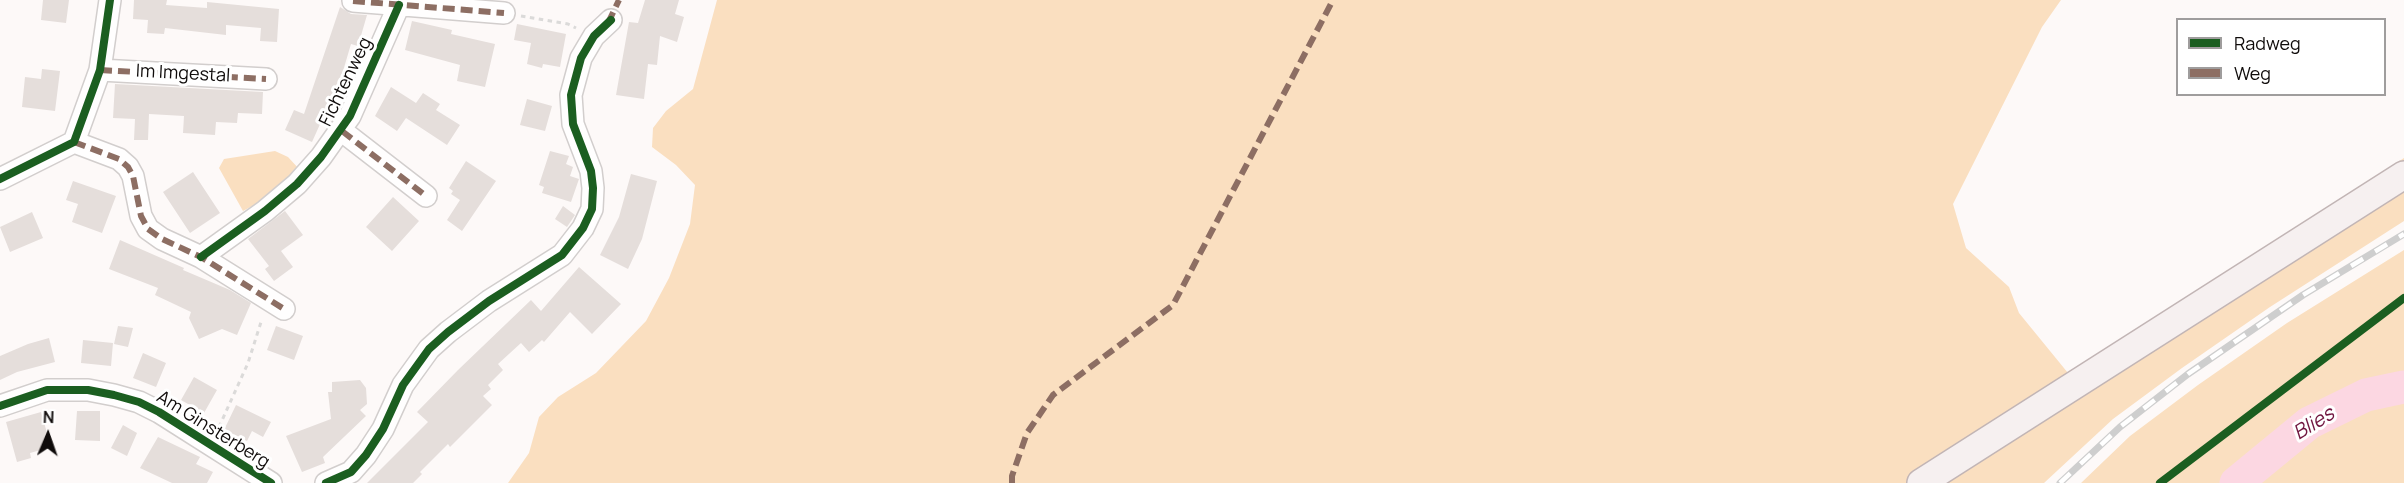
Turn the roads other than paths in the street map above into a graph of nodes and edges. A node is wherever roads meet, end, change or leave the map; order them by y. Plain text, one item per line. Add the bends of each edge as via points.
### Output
1 (110, 0) edge
2 (353, 2) dead end
3 (399, 5) junction
4 (504, 13) road end
5 (611, 20) dead end
6 (100, 70) junction
7 (266, 79) dead end
8 (342, 131) junction
9 (74, 142) junction
10 (2404, 175) edge
11 (0, 179) edge
12 (426, 196) dead end
13 (201, 257) junction
14 (277, 305) road end
15 (0, 406) edge
16 (271, 483) edge
17 (326, 483) edge
18 (1921, 483) edge

1 - 6 street
2 - 3 street
3 - 4 street
3 - 8 street, Fichtenweg
5 - 17 street via 594,36 581,58 571,94 573,124 591,171 593,188 592,209 583,228 562,255 489,301 429,349 403,385 366,455 351,472
6 - 7 street, Im Imgestal
6 - 9 street
8 - 12 street, Fichtenweg
8 - 13 street, Fichtenweg via 297,184
9 - 11 street
9 - 13 street via 119,159 128,167 148,229
10 - 18 main road
13 - 14 street
15 - 16 street, Am Ginsterberg via 47,390 88,390 139,402

